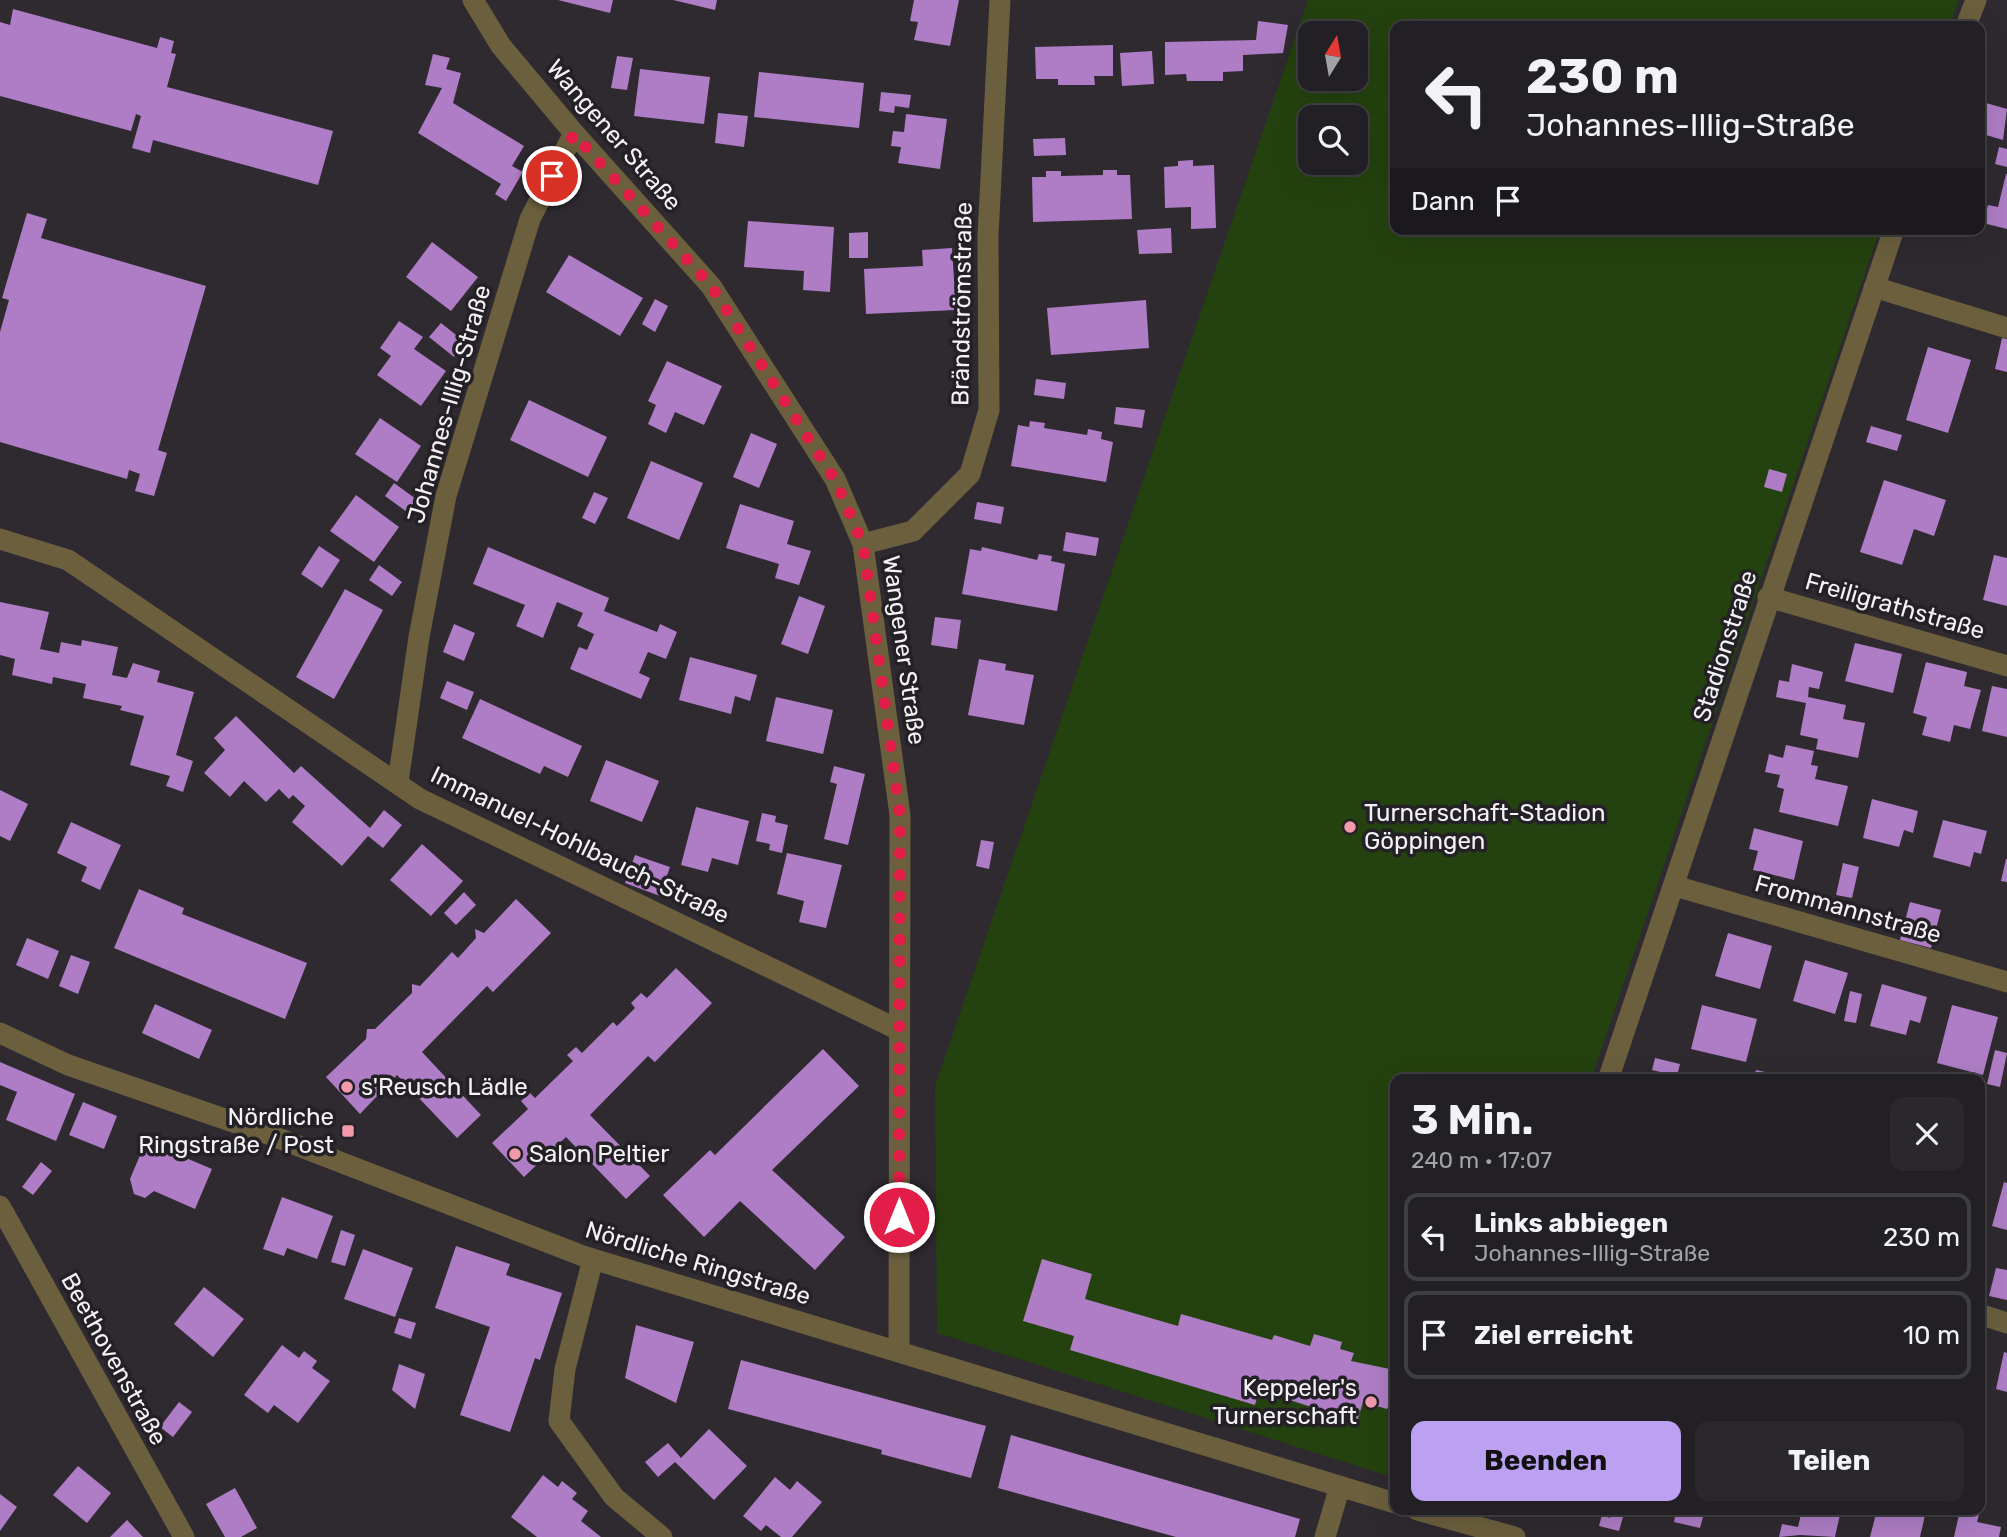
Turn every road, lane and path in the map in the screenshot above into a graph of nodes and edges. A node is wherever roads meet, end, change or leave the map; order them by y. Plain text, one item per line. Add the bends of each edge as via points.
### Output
1 (473, 0) edge
2 (1000, 0) edge
3 (1976, 0) edge
4 (1968, 21) edge
5 (574, 134) junction
6 (1892, 235) edge
7 (1874, 287) junction
8 (2007, 328) edge
9 (0, 539) edge
10 (863, 544) junction
11 (1768, 597) junction
12 (2007, 666) edge
13 (398, 782) junction
14 (1675, 886) junction
15 (2007, 982) edge
16 (898, 1030) junction
17 (0, 1033) edge
18 (1610, 1074) edge
19 (0, 1206) edge
20 (593, 1259) junction
21 (1985, 1316) edge
22 (2007, 1322) edge
23 (899, 1351) junction
24 (1340, 1486) junction
25 (1390, 1501) edge
26 (1456, 1516) edge
27 (184, 1537) edge
28 (662, 1537) edge
29 (1325, 1537) edge
30 (1515, 1537) edge

1 - 5 street, Wangener Straße via 501,46
2 - 10 street, Brändströmstraße via 988,236 989,410 970,474 913,531
3 - 4 street
5 - 10 street, Wangener Straße via 711,286 835,480
5 - 13 street, Johannes-Illig-Straße via 530,219 446,496
6 - 7 street, Stadionstraße
7 - 8 street
7 - 11 street, Stadionstraße
9 - 13 street, Immanuel-Hohlbauch-Straße via 68,560
10 - 16 street, Wangener Straße via 900,815
11 - 12 street, Freiligrathstraße
11 - 14 street, Stadionstraße
13 - 16 street, Immanuel-Hohlbauch-Straße via 420,799
14 - 15 street, Frommannstraße
14 - 18 street, Stadionstraße
16 - 23 street, Wangener Straße
17 - 20 street, Nördliche Ringstraße via 68,1065 265,1133
19 - 27 street, Beethovenstraße
20 - 23 street, Nördliche Ringstraße
20 - 28 street via 565,1369 559,1421 614,1497
21 - 22 street
23 - 24 street, Nördliche Ringstraße
24 - 25 street, Nördliche Ringstraße
24 - 29 street
26 - 30 street

